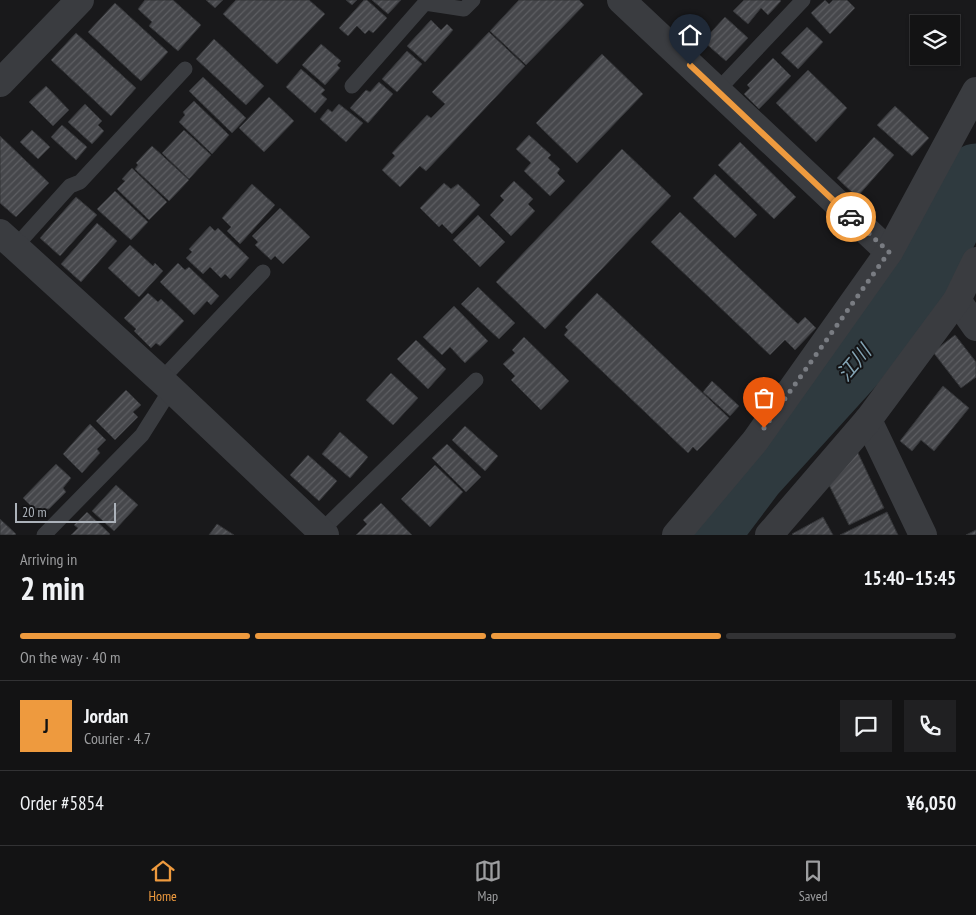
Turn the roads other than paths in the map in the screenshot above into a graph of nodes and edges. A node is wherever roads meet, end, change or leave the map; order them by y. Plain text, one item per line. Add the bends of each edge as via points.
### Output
1 (80, 0) edge
2 (473, 0) edge
3 (621, 0) edge
4 (803, 0) edge
5 (185, 69) dead end
6 (0, 84) edge
7 (352, 86) dead end
8 (717, 91) junction
9 (976, 91) edge
10 (8, 240) edge
11 (889, 252) junction
12 (976, 261) edge
13 (263, 272) dead end
14 (957, 300) junction
15 (976, 328) edge
16 (476, 380) dead end
17 (166, 385) junction
18 (868, 420) junction
19 (323, 533) edge
20 (44, 535) edge
21 (676, 535) edge
22 (769, 535) edge
23 (923, 535) edge

1 - 6 street
2 - 7 lane via 464,9 425,3
3 - 8 street
4 - 8 lane
5 - 10 lane via 80,182 70,186
8 - 11 street
9 - 11 street
10 - 17 street
11 - 21 street via 755,441
12 - 14 street
13 - 17 lane
14 - 15 street
14 - 18 street
16 - 19 lane
17 - 19 street
17 - 20 lane via 142,435
18 - 22 street
18 - 23 street

